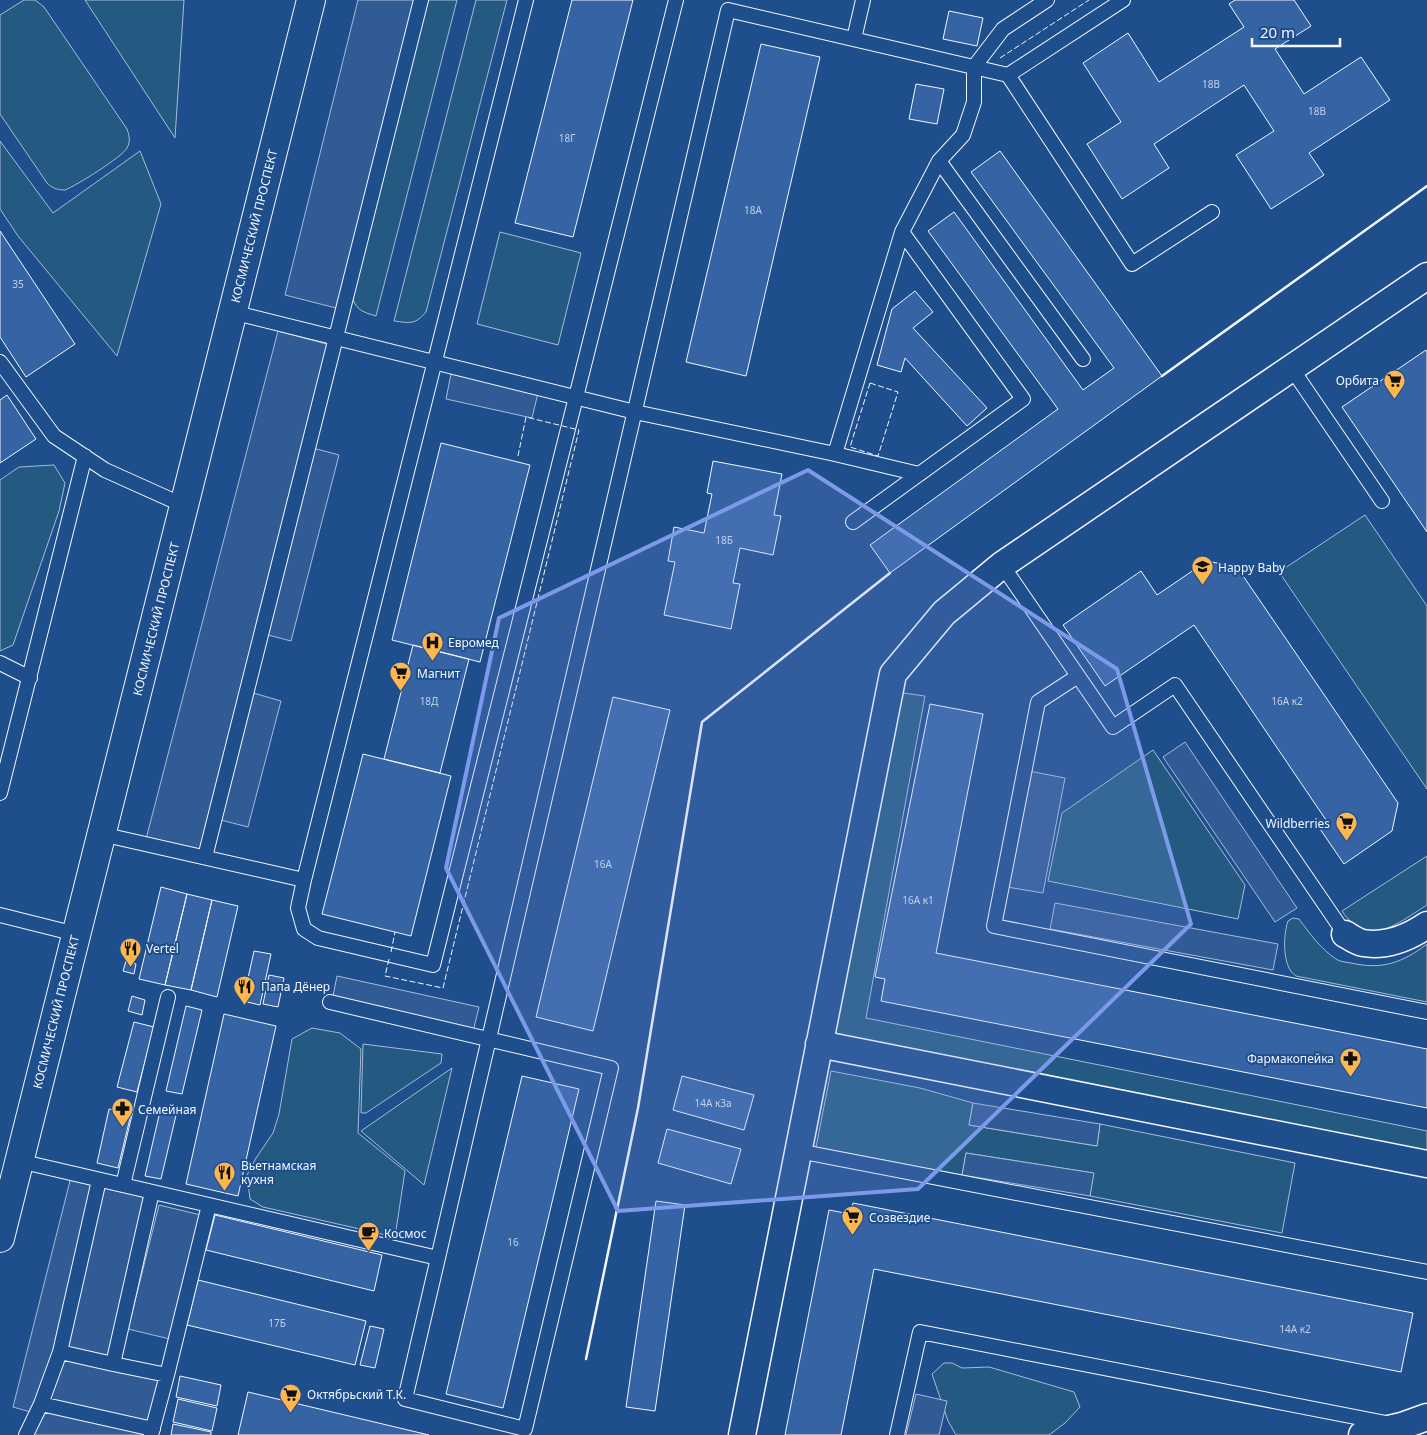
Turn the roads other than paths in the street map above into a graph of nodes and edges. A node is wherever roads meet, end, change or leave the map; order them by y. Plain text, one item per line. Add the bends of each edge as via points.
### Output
1 (311, 0) edge
2 (421, 0) edge
3 (526, 0) edge
4 (676, 0) edge
5 (863, 0) edge
6 (1047, 0) edge
7 (1124, 0) edge
8 (854, 39) junction
9 (974, 67) junction
10 (1008, 75) junction
11 (940, 161) junction
12 (1212, 212) dead end
13 (902, 232) junction
14 (1427, 276) edge
15 (232, 312) junction
16 (336, 338) junction
17 (1083, 359) dead end
18 (0, 362) edge
19 (434, 362) junction
20 (1292, 369) junction
21 (576, 398) junction
22 (635, 412) junction
23 (835, 454) junction
24 (84, 456) junction
25 (919, 474) junction
26 (1382, 501) dead end
27 (185, 506) junction
28 (853, 522) dead end
29 (1002, 565) junction
30 (0, 663) edge
31 (1078, 676) junction
32 (30, 678) junction
33 (0, 793) edge
34 (101, 834) junction
35 (205, 857) junction
36 (304, 880) junction
37 (0, 915) edge
38 (1427, 925) edge
39 (76, 934) junction
40 (1345, 934) joint
41 (168, 997) dead end
42 (330, 1002) dead end
43 (1427, 1012) edge
44 (489, 1039) junction
45 (819, 1044) junction
46 (798, 1151) junction
47 (19, 1161) junction
48 (1427, 1164) edge
49 (99, 1180) junction
50 (123, 1185) junction
51 (152, 1192) junction
52 (209, 1205) junction
53 (0, 1238) edge
54 (438, 1258) junction
55 (1427, 1272) edge
56 (60, 1352) junction
57 (113, 1364) junction
58 (167, 1375) junction
59 (41, 1404) junction
60 (1427, 1416) edge
61 (1402, 1426) junction
62 (152, 1432) edge
63 (26, 1435) edge
64 (742, 1435) edge
65 (897, 1435) edge
66 (1362, 1435) edge

1 - 15 main road, КОСМИЧЕСКИЙ ПРОСПЕКТ
2 - 16 lane
3 - 19 lane
4 - 21 lane
5 - 8 lane
6 - 9 lane via 1003,29
7 - 10 lane
8 - 9 lane
8 - 22 lane via 728,10
9 - 10 lane
9 - 11 lane via 974,102 963,136
10 - 12 lane via 1132,264
11 - 13 lane
11 - 17 lane
13 - 23 lane
13 - 25 lane via 1023,399
14 - 20 street
15 - 16 lane
15 - 27 main road, КОСМИЧЕСКИЙ ПРОСПЕКТ
16 - 19 lane
16 - 35 lane
18 - 24 lane via 54,436
19 - 21 lane
19 - 36 lane
20 - 26 lane
20 - 29 street
21 - 22 lane
21 - 36 lane via 433,965 318,938 304,929 298,908
22 - 23 lane
22 - 44 lane
23 - 25 lane
24 - 27 lane via 106,470
24 - 32 lane
25 - 28 lane
27 - 34 main road, КОСМИЧЕСКИЙ ПРОСПЕКТ
29 - 31 lane
29 - 45 street via 944,613 893,674
30 - 32 lane
31 - 40 lane via 1113,727 1175,684
31 - 43 lane via 1038,702 994,926
32 - 33 lane
34 - 35 lane
34 - 39 main road, КОСМИЧЕСКИЙ ПРОСПЕКТ
35 - 36 lane
37 - 39 lane
38 - 40 street via 1409,937 1385,944 1361,943
39 - 47 main road, КОСМИЧЕСКИЙ ПРОСПЕКТ
41 - 50 lane
42 - 44 lane
44 - 54 lane
44 - 54 lane via 611,1068 525,1429 405,1399
45 - 46 street
45 - 48 street
46 - 55 lane
46 - 64 street
47 - 49 lane
47 - 53 main road, КОСМИЧЕСКИЙ ПРОСПЕКТ
49 - 50 lane
49 - 56 lane
50 - 51 lane
51 - 52 lane
51 - 57 lane
52 - 54 lane
52 - 58 lane
56 - 57 lane
56 - 59 lane
57 - 58 lane
58 - 62 lane
59 - 62 lane
59 - 63 lane
60 - 61 street
61 - 65 lane via 920,1332
61 - 66 street

